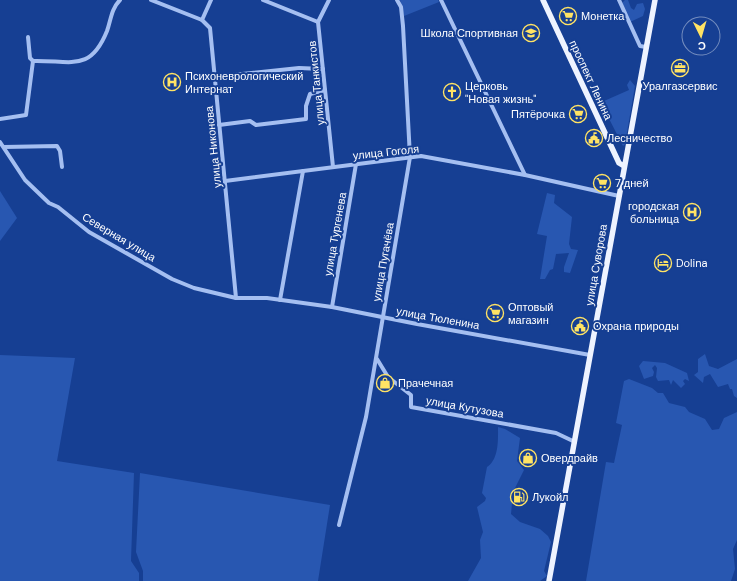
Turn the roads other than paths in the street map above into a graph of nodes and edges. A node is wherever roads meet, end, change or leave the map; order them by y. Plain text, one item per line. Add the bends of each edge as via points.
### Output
1 (120, 0) edge
2 (151, 0) edge
3 (211, 0) edge
4 (263, 0) edge
5 (329, 0) edge
6 (397, 0) edge
7 (441, 0) edge
8 (543, 0) edge
9 (619, 0) edge
10 (655, 0) edge
11 (202, 20) junction
12 (318, 22) junction
13 (28, 37) dead end
14 (646, 47) junction
15 (33, 61) junction
16 (323, 69) junction
17 (214, 77) junction
18 (325, 90) junction
19 (0, 119) edge
20 (219, 125) junction
21 (0, 142) edge
22 (4, 147) junction
23 (410, 157) junction
24 (356, 164) junction
25 (624, 166) junction
26 (62, 167) dead end
27 (333, 167) junction
28 (303, 171) junction
29 (525, 175) junction
30 (225, 181) junction
31 (618, 196) junction
32 (236, 298) junction
33 (280, 300) junction
34 (332, 307) junction
35 (382, 318) junction
36 (590, 355) junction
37 (377, 359) junction
38 (575, 442) junction
39 (339, 525) dead end
40 (549, 581) edge

1 - 15 street via 114,6 97,51 86,60
2 - 11 street
3 - 11 street
4 - 12 street
5 - 12 street
6 - 23 street, улица Пугачёва via 401,7 403,26
7 - 29 street
8 - 25 main road, проспект Ленина via 619,163
9 - 14 street via 640,46
10 - 14 main road, улица Суворова
11 - 17 street, улица Никонова via 210,28
12 - 16 street, улица Танкистов
13 - 15 street via 30,58
14 - 25 main road, улица Суворова
15 - 19 street via 26,115
16 - 17 street via 299,68
16 - 18 street, улица Танкистов
17 - 20 street, улица Никонова
18 - 20 street via 310,94 306,106 306,119 256,125 250,121
18 - 27 street, улица Танкистов
20 - 30 street, улица Никонова
21 - 22 street, Северная улица
22 - 26 street via 57,146
22 - 32 street, Северная улица via 25,180 49,203 58,207 89,232 172,279 194,288
23 - 24 street, улица Гоголя
23 - 29 street, улица Гоголя via 421,156
23 - 35 street, улица Пугачёва
24 - 27 street, улица Гоголя
24 - 34 street, улица Тургенева
25 - 31 main road, улица Суворова
27 - 28 street, улица Гоголя
28 - 30 street, улица Гоголя
28 - 33 street
29 - 31 street, улица Гоголя
30 - 32 street, улица Никонова
31 - 36 main road, улица Суворова
32 - 33 street, улица Тюленина
33 - 34 street, улица Тюленина
34 - 35 street, улица Тюленина
35 - 36 street, улица Тюленина
35 - 37 street, улица Пугачёва
36 - 38 main road, улица Суворова
37 - 38 street, улица Кутузова via 388,376 411,396 411,407 556,433
37 - 39 street, улица Пугачёва via 366,417
38 - 40 main road, улица Суворова

